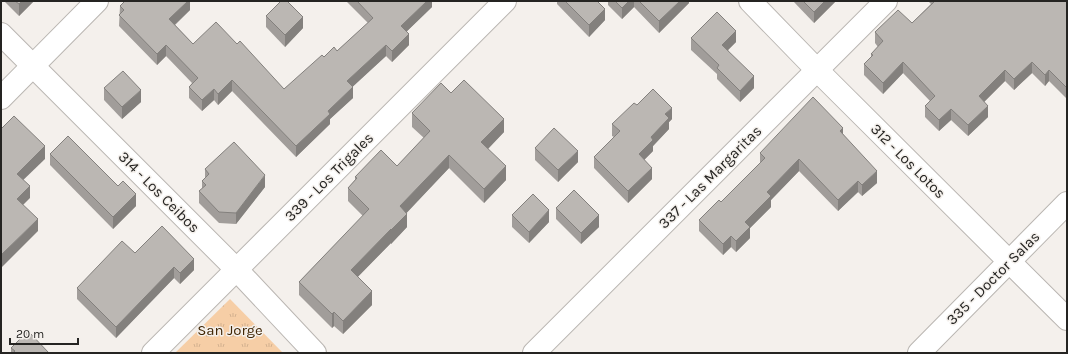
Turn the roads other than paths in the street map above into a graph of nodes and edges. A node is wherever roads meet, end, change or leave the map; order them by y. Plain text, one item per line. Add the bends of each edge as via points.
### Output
1 (97, 1) edge
2 (505, 1) edge
3 (750, 1) edge
4 (886, 1) edge
5 (1, 34) edge
6 (33, 66) junction
7 (817, 70) junction
8 (1, 98) edge
9 (1067, 202) edge
10 (1009, 262) junction
11 (237, 270) junction
12 (1067, 320) edge
13 (153, 353) edge
14 (315, 353) edge
15 (534, 353) edge
16 (919, 353) edge

1 - 6 street
2 - 11 street, 339 - Los Trigales
3 - 7 street, 312 - Los Lotos
4 - 7 street, 337 - Las Margaritas
5 - 6 street, 314 - Los Ceibos
6 - 8 street
6 - 11 street, 314 - Los Ceibos
7 - 10 street, 312 - Los Lotos
7 - 15 street, 337 - Las Margaritas
9 - 10 street, 335 - Doctor Salas
10 - 12 street, 312 - Los Lotos
10 - 16 street, 335 - Doctor Salas
11 - 13 street, 339 - Los Trigales
11 - 14 street, 314 - Los Ceibos

